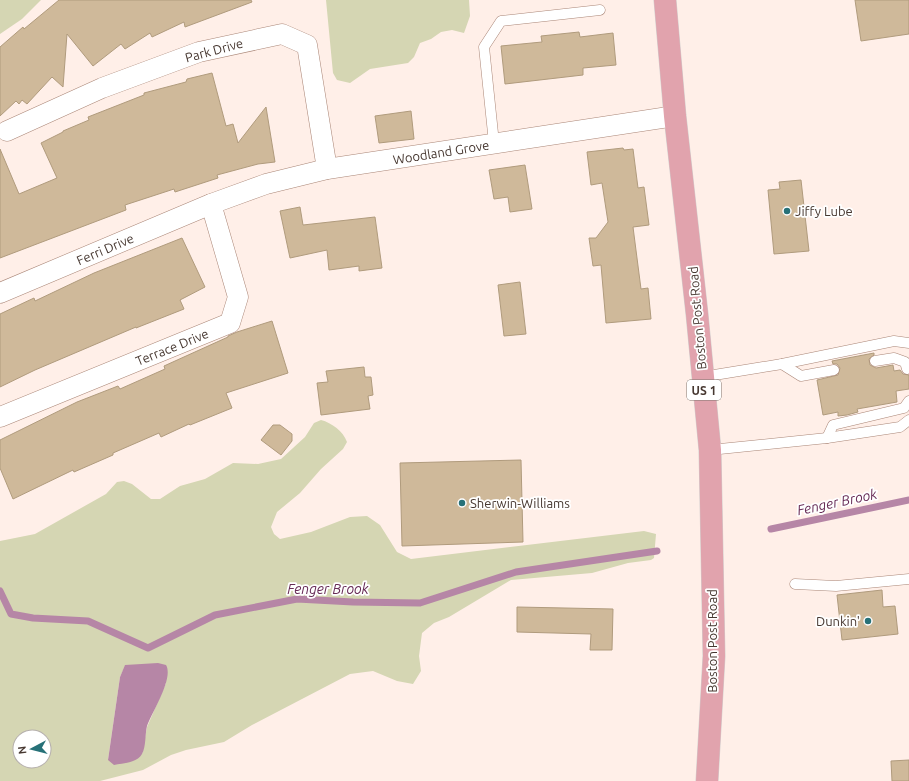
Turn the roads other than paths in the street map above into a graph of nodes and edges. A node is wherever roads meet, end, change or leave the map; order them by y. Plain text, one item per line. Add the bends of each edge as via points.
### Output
1 (665, 0) edge
2 (600, 10) dead end
3 (675, 116) junction
4 (7, 131) dead end
5 (494, 143) junction
6 (327, 169) junction
7 (211, 204) junction
8 (0, 293) edge
9 (909, 343) edge
10 (875, 361) dead end
11 (782, 364) junction
12 (907, 369) dead end
13 (834, 370) dead end
14 (702, 377) junction
15 (909, 401) edge
16 (0, 417) edge
17 (909, 420) edge
18 (827, 438) junction
19 (710, 450) junction
20 (909, 579) edge
21 (795, 584) dead end
22 (707, 781) edge

1 - 3 main road, Boston Post Road / US 1
2 - 5 lane via 501,21 484,47
3 - 5 street, Woodland Grove
3 - 14 main road, Boston Post Road / US 1
4 - 6 street, Park Drive via 102,88 199,52 282,34 306,45
5 - 6 street, Woodland Grove
6 - 7 street, Woodland Grove via 266,184
7 - 8 street, Ferri Drive
7 - 16 street, Terrace Drive via 238,297 230,324
9 - 11 lane via 894,341
10 - 12 lane via 894,358 905,362
11 - 13 lane via 801,376
11 - 14 lane
14 - 19 main road, Boston Post Road / US 1
15 - 18 lane via 904,408 833,426
17 - 18 lane via 900,427
18 - 19 lane
19 - 22 main road, Boston Post Road / US 1 via 714,656
20 - 21 lane via 836,586

